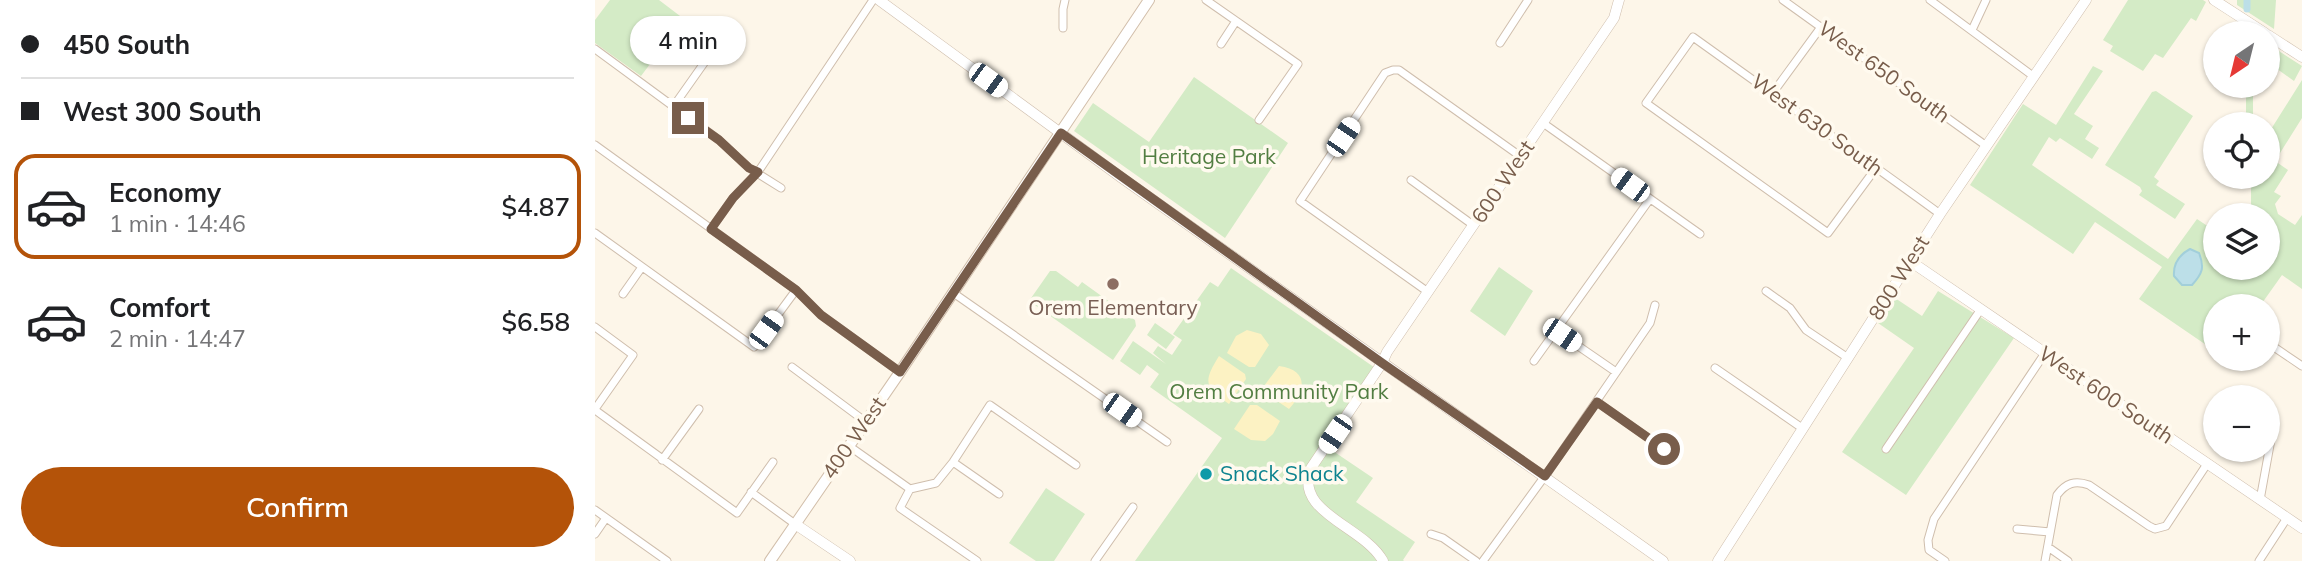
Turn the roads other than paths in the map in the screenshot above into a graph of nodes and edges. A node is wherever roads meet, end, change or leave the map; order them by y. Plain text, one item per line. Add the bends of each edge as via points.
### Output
1 (873, 0) edge
2 (879, 0) edge
3 (1065, 0) edge
4 (1149, 0) edge
5 (1206, 0) edge
6 (1528, 0) edge
7 (1619, 0) edge
8 (1783, 0) edge
9 (1930, 0) edge
10 (1986, 0) edge
11 (2086, 0) edge
12 (2214, 0) edge
13 (1235, 21) junction
14 (2246, 21) edge
15 (1821, 27) junction
16 (1063, 28) dead end
17 (1972, 30) junction
18 (1500, 43) dead end
19 (2280, 43) edge
20 (1221, 44) dead end
21 (723, 47) dead end
22 (595, 49) edge
23 (2302, 57) edge
24 (2033, 76) junction
25 (1772, 94) junction
26 (673, 107) junction
27 (1259, 120) dead end
28 (1543, 123) junction
29 (1061, 133) junction
30 (595, 145) edge
31 (1985, 145) junction
32 (1520, 156) junction
33 (1876, 168) junction
34 (758, 172) junction
35 (1411, 180) dead end
36 (781, 188) dead end
37 (1650, 199) junction
38 (1940, 214) junction
39 (1473, 225) junction
40 (711, 229) junction
41 (595, 233) edge
42 (1700, 234) dead end
43 (1910, 261) junction
44 (642, 267) junction
45 (796, 290) junction
46 (1766, 291) dead end
47 (952, 292) junction
48 (1428, 292) junction
49 (623, 294) dead end
50 (1655, 305) dead end
51 (1981, 309) junction
52 (595, 327) edge
53 (1555, 330) junction
54 (2280, 351) edge
55 (2045, 353) junction
56 (1848, 358) junction
57 (1534, 361) dead end
58 (1382, 363) junction
59 (2302, 366) edge
60 (792, 367) dead end
61 (1715, 368) dead end
62 (900, 372) junction
63 (1616, 372) junction
64 (1597, 402) junction
65 (699, 409) dead end
66 (595, 410) edge
67 (866, 422) junction
68 (1802, 428) junction
69 (1167, 442) dead end
70 (849, 446) junction
71 (1664, 449) dead end
72 (1885, 449) dead end
73 (662, 460) junction
74 (773, 462) dead end
75 (953, 462) junction
76 (2267, 462) edge
77 (2207, 464) junction
78 (1076, 465) dead end
79 (1545, 476) junction
80 (910, 489) junction
81 (751, 492) junction
82 (999, 494) dead end
83 (2260, 500) junction
84 (1133, 507) dead end
85 (595, 510) edge
86 (606, 518) junction
87 (2287, 518) junction
88 (795, 524) junction
89 (2302, 528) edge
90 (2017, 529) dead end
91 (2050, 533) junction
92 (595, 534) edge
93 (1431, 534) dead end
94 (2048, 547) junction
95 (667, 561) edge
96 (770, 561) edge
97 (850, 561) edge
98 (977, 561) edge
99 (1095, 561) edge
100 (1383, 561) edge
101 (1476, 561) edge
102 (1483, 561) edge
103 (1663, 561) edge
104 (1718, 561) edge
105 (1945, 561) edge
106 (2045, 561) edge
107 (2068, 561) edge
108 (2259, 561) edge

1 - 34 street
2 - 29 street
3 - 16 street
4 - 29 main road, 400 West
5 - 13 street
6 - 18 street
7 - 28 street, 600 West via 1614,18
8 - 15 street, West 650 South
9 - 17 street
10 - 17 street
11 - 24 street, 800 West
12 - 14 street
13 - 20 street
13 - 27 street via 1298,64
15 - 25 street
15 - 31 street, West 650 South
17 - 24 street
19 - 23 street
21 - 26 street via 709,56
22 - 26 street
24 - 31 street, 800 West
25 - 33 street, West 630 South
25 - 33 street, West 630 South via 1693,37 1646,103 1828,233
26 - 34 street
28 - 32 street, 600 West
28 - 37 street
29 - 47 main road, 400 West
29 - 58 street
30 - 40 street
31 - 38 street, 800 West
32 - 39 street, 600 West
32 - 48 street via 1399,70 1385,73 1300,201
33 - 38 street, West 630 South
34 - 36 street
34 - 40 street
35 - 39 street
37 - 42 street
37 - 53 street
38 - 43 street, 800 West
39 - 48 street, 600 West
40 - 45 street
41 - 44 street
43 - 51 street, West 600 South
43 - 56 street, 800 West
44 - 45 street via 754,347
44 - 49 street
45 - 62 street via 821,315
46 - 56 street via 1790,309 1806,330
47 - 62 main road, 400 West
47 - 69 street
48 - 58 street, 600 West
50 - 63 street via 1650,323
51 - 55 street, West 600 South
51 - 72 street
52 - 66 street via 633,355
53 - 57 street
53 - 63 street
54 - 59 street
55 - 77 street, West 600 South
55 - 105 street via 1934,519 1929,550
56 - 68 street, 800 West
58 - 79 street
58 - 100 street, 600 West via 1311,468 1308,488 1317,505 1369,542
60 - 67 street
61 - 68 street
62 - 67 main road, 400 West
63 - 64 street
64 - 71 street
64 - 79 street
65 - 73 street
66 - 73 street
67 - 70 main road, 400 West
68 - 104 street, 800 West
70 - 80 street
70 - 88 main road, 400 West
73 - 81 street via 737,513
74 - 81 street
75 - 78 street via 989,405
75 - 80 street via 936,483
75 - 82 street
76 - 83 street
77 - 83 street, West 600 South
77 - 91 street via 2160,529 2079,482 2063,487 2057,495
79 - 102 street
79 - 103 street
80 - 98 street via 900,508
81 - 88 street
83 - 87 street, West 600 South
84 - 99 street
85 - 86 street
86 - 92 street
86 - 95 street
87 - 89 street, West 600 South
87 - 108 street
88 - 96 main road, 400 West
88 - 97 street
90 - 91 street
91 - 94 street
93 - 101 street
94 - 106 street
94 - 107 street

